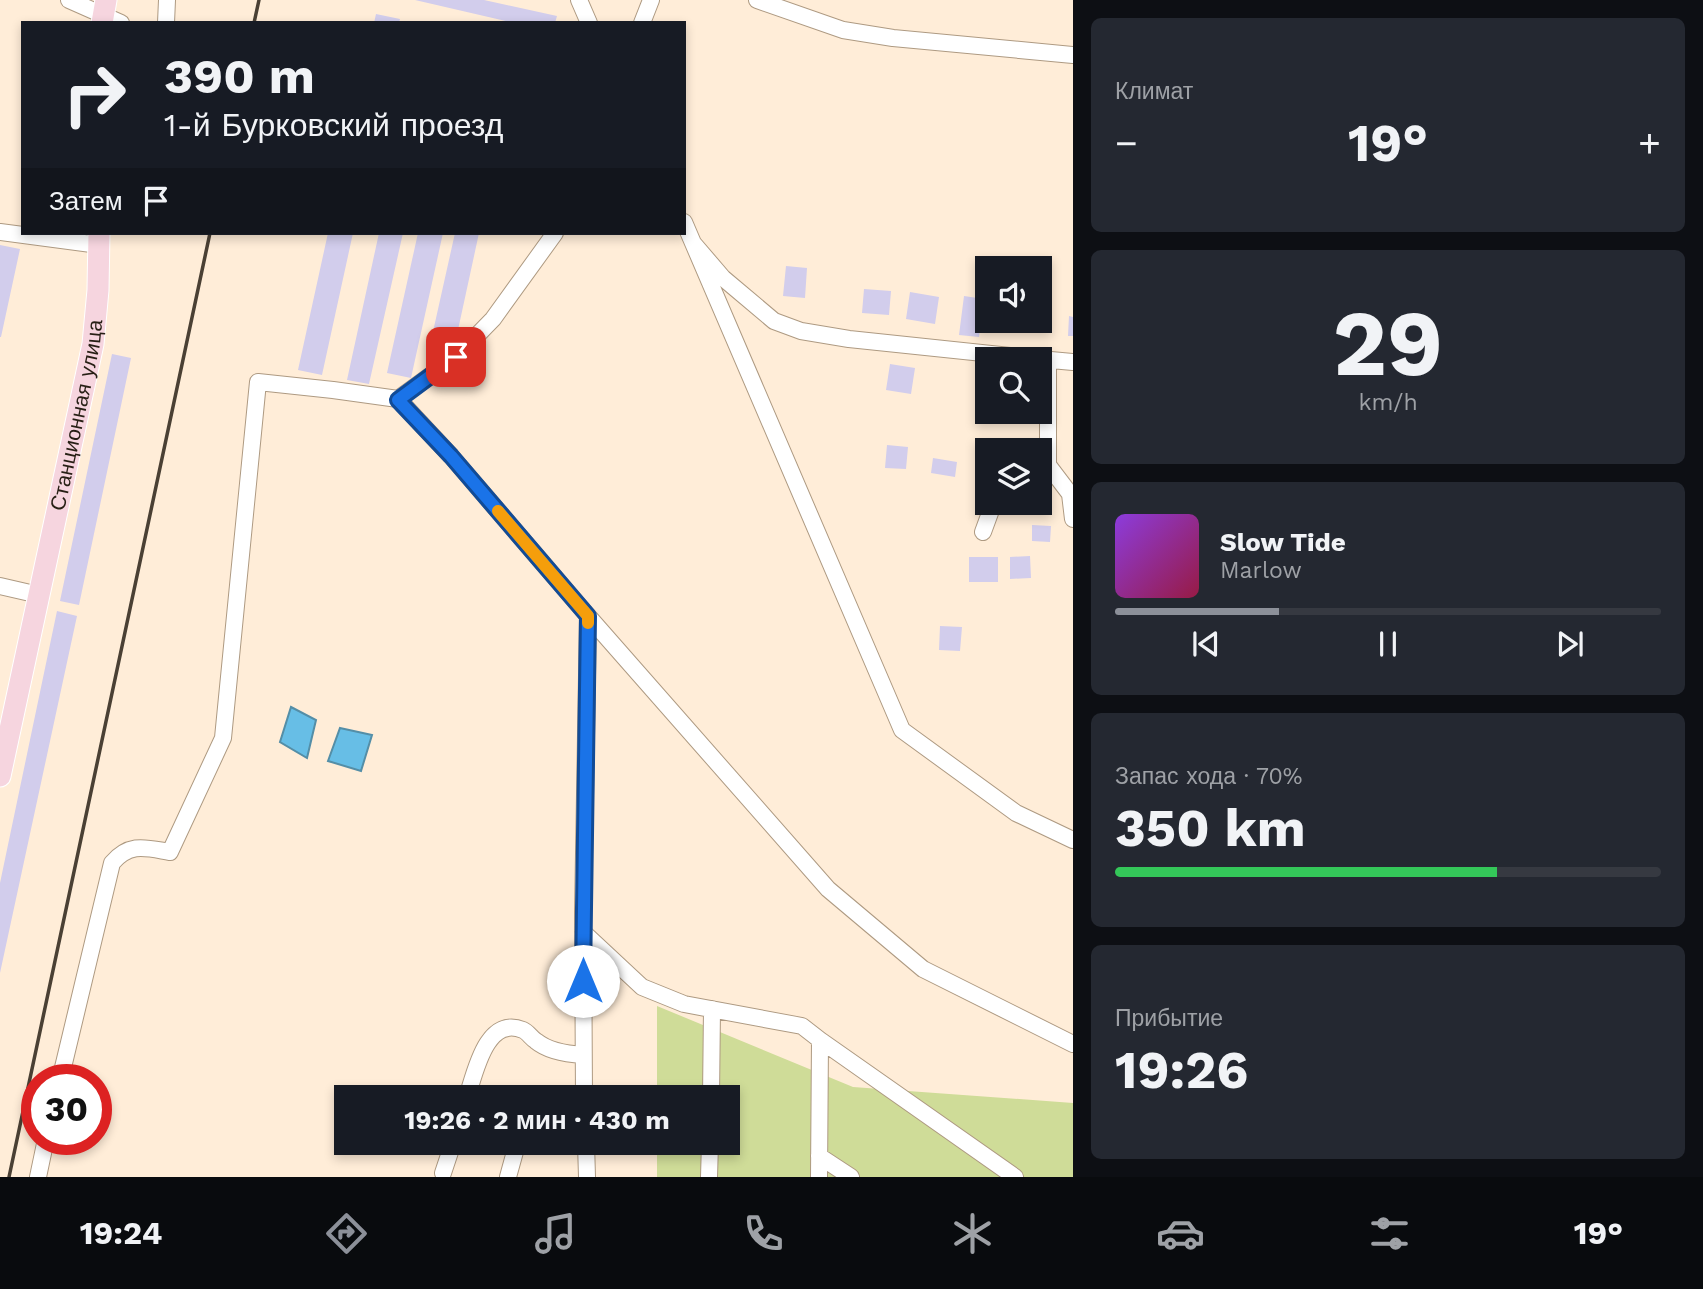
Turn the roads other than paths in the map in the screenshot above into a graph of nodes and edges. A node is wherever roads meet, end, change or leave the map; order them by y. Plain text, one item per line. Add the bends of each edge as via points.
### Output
1 (69, 0) edge
2 (167, 0) edge
3 (579, 0) edge
4 (651, 0) edge
5 (757, 0) edge
6 (108, 15) edge
7 (166, 21) edge
8 (588, 21) edge
9 (643, 21) edge
10 (1073, 55) edge
11 (686, 227) edge
12 (0, 232) edge
13 (21, 233) edge
14 (42, 235) edge
15 (554, 235) edge
16 (99, 239) edge
17 (693, 243) junction
18 (975, 352) edge
19 (1052, 360) edge
20 (1073, 362) edge
21 (398, 400) junction
22 (1052, 478) edge
23 (989, 515) edge
24 (1073, 519) edge
25 (983, 532) dead end
26 (0, 586) edge
27 (39, 594) junction
28 (588, 616) junction
29 (0, 776) edge
30 (1073, 840) edge
31 (583, 932) junction
32 (712, 1009) junction
33 (820, 1040) junction
34 (1073, 1044) edge
35 (583, 1055) junction
36 (64, 1064) edge
37 (471, 1085) edge
38 (584, 1085) edge
39 (710, 1085) edge
40 (43, 1155) edge
41 (449, 1155) edge
42 (514, 1155) edge
43 (586, 1155) edge
44 (710, 1155) edge
45 (819, 1156) junction
46 (443, 1172) dead end
47 (38, 1177) edge
48 (508, 1177) edge
49 (587, 1177) edge
50 (709, 1177) edge
51 (819, 1177) edge
52 (851, 1177) edge
53 (1015, 1177) edge

1 - 6 street
2 - 7 street
3 - 8 street
4 - 9 street
5 - 10 street via 843,30
11 - 17 street
12 - 13 street
14 - 16 street
15 - 21 street via 492,319 456,357
16 - 27 main road, Станционная улица via 92,345
17 - 18 street via 723,278 774,321 849,340
17 - 30 street via 902,730 1016,813
19 - 20 street
21 - 28 street
21 - 36 street via 258,382 223,738 170,852 142,847 122,851 112,863
22 - 24 street via 1070,494
23 - 25 street
26 - 27 street
27 - 29 main road, Станционная улица
28 - 31 street
28 - 34 street via 828,889 923,969
31 - 32 street via 642,987 684,1004
31 - 35 street
32 - 33 street via 802,1026
32 - 39 street
33 - 45 street
33 - 53 street
35 - 37 street via 563,1053 537,1043 525,1030 508,1027 495,1032
35 - 38 street
40 - 47 street
41 - 46 street
42 - 48 street
43 - 49 street
44 - 50 street
45 - 51 street
45 - 52 street

